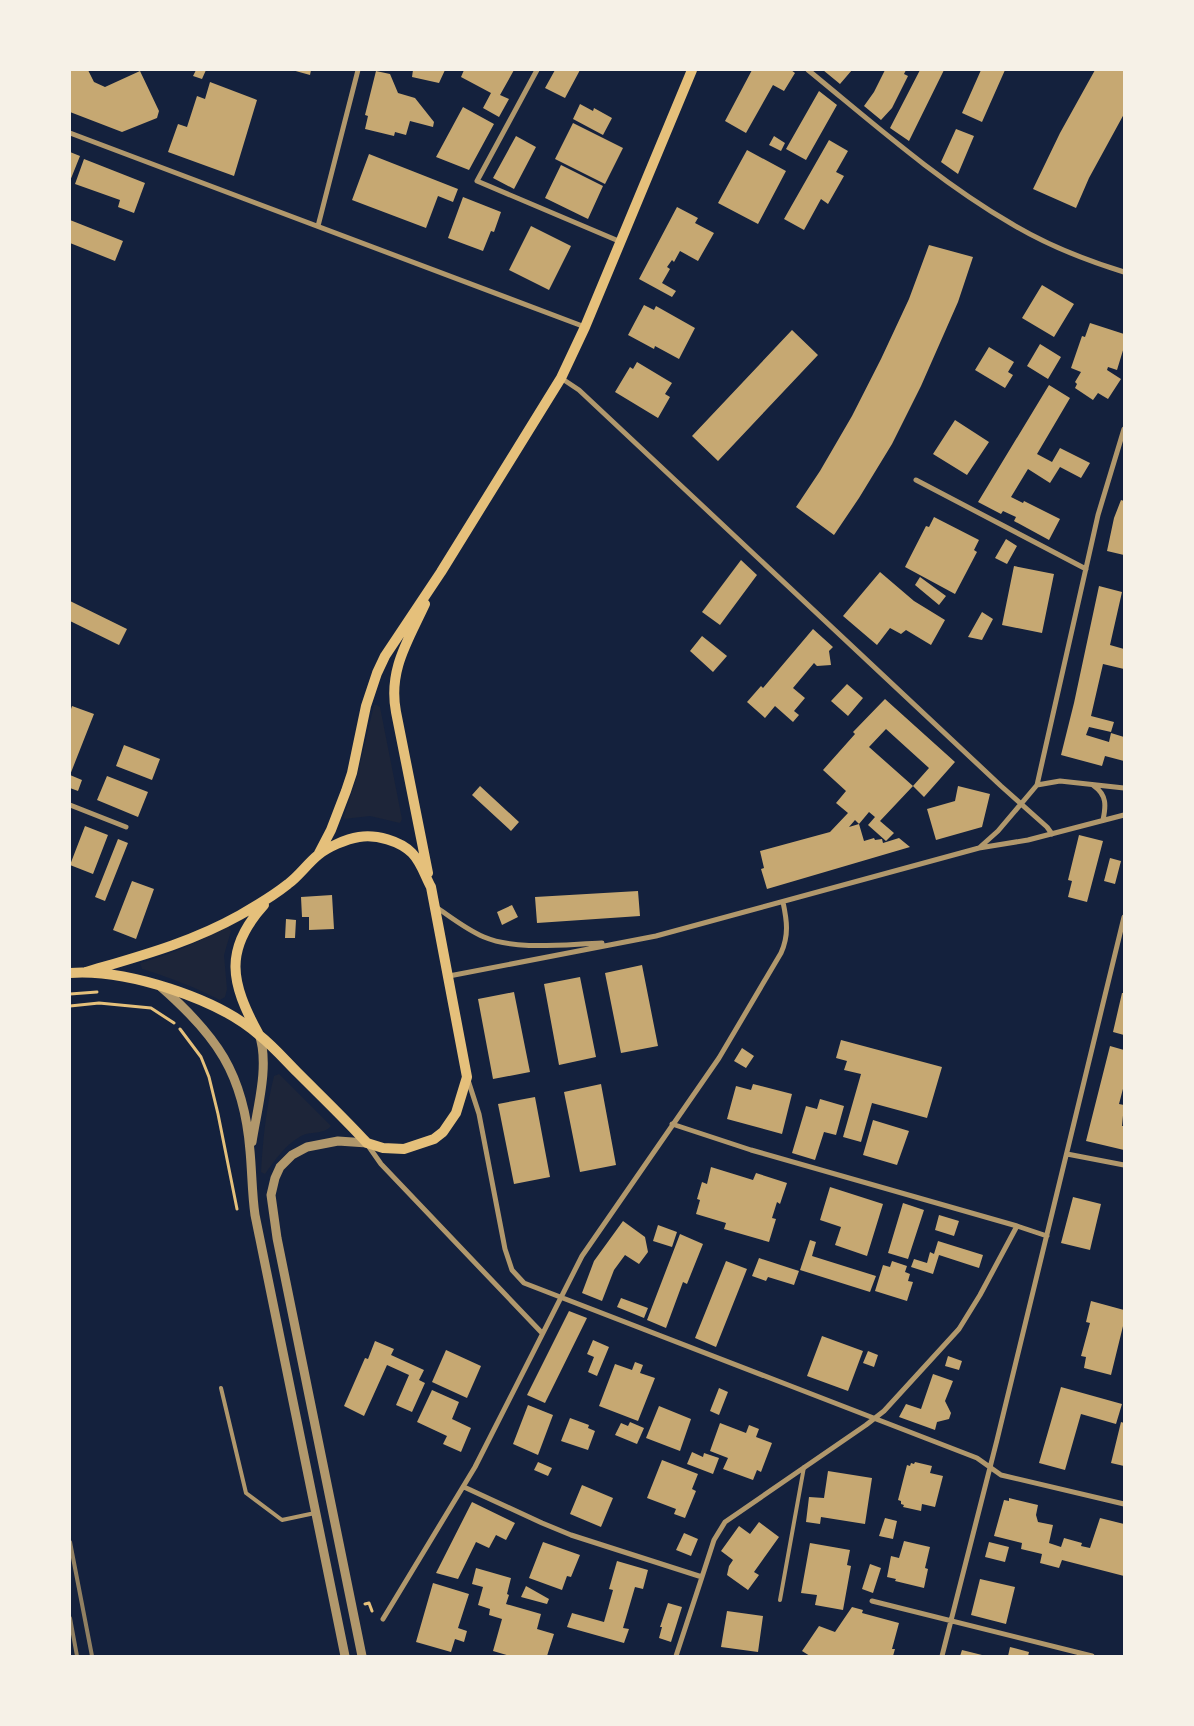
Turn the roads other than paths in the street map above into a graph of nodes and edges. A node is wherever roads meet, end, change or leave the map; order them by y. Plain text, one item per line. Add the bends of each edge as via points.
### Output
1 (358, 70) edge
2 (537, 70) edge
3 (692, 70) edge
4 (808, 70) edge
5 (70, 133) edge
6 (318, 226) junction
7 (621, 242) junction
8 (1124, 272) edge
9 (585, 327) junction
10 (562, 378) junction
11 (1124, 429) edge
12 (916, 480) dead end
13 (1086, 569) junction
14 (441, 572) junction
15 (1037, 785) junction
16 (1094, 786) junction
17 (1124, 788) edge
18 (1022, 803) junction
19 (70, 805) edge
20 (1124, 816) edge
21 (1103, 820) junction
22 (126, 827) dead end
23 (1052, 834) junction
24 (979, 848) junction
25 (318, 855) junction
26 (431, 887) junction
27 (271, 897) junction
28 (783, 902) junction
29 (435, 906) junction
30 (1124, 918) edge
31 (618, 943) junction
32 (86, 972) junction
33 (70, 973) edge
34 (449, 976) junction
35 (160, 986) junction
36 (258, 1034) junction
37 (467, 1077) junction
38 (672, 1124) junction
39 (367, 1144) junction
40 (250, 1150) junction
41 (1067, 1154) junction
42 (1124, 1165) edge
43 (1017, 1226) junction
44 (1047, 1236) junction
45 (560, 1297) junction
46 (542, 1333) junction
47 (221, 1388) dead end
48 (875, 1418) junction
49 (990, 1466) junction
50 (804, 1468) junction
51 (464, 1487) junction
52 (1124, 1504) edge
53 (315, 1513) junction
54 (702, 1577) junction
55 (780, 1600) dead end
56 (872, 1601) dead end
57 (383, 1619) dead end
58 (950, 1621) junction
59 (345, 1656) edge
60 (362, 1656) edge
61 (676, 1656) edge
62 (942, 1656) edge
63 (1092, 1656) edge

1 - 6 street
2 - 7 street via 477,181
3 - 7 main road
4 - 8 street via 979,204 1048,244
5 - 6 street
6 - 9 street
7 - 9 main road
9 - 10 main road
10 - 14 main road
10 - 18 street via 579,390
11 - 13 street via 1103,494
12 - 13 street
13 - 15 street
14 - 25 main road via 377,673 346,790
14 - 26 main road via 403,650 393,688
15 - 16 street via 1060,782
15 - 18 street
16 - 17 street
16 - 21 street via 1106,804
18 - 23 street
18 - 24 street via 993,837
19 - 22 street
20 - 21 street
21 - 23 street
23 - 24 street
24 - 28 street
25 - 26 main road via 344,841 360,837 386,839 412,853
25 - 27 main road
26 - 29 main road
27 - 32 main road via 189,941
27 - 36 main road via 246,927 236,954 240,995
28 - 31 street
28 - 38 street via 787,933 781,953 727,1046
29 - 31 street via 476,933 498,942
29 - 34 main road
30 - 41 street
31 - 34 street
32 - 33 main road
32 - 35 main road
34 - 37 main road
35 - 36 main road via 205,1002
35 - 40 street via 199,1022 225,1058 240,1094
36 - 39 main road
36 - 40 street via 263,1046 261,1088
37 - 39 main road via 456,1113 443,1132 404,1149
37 - 45 street via 479,1114 510,1264 515,1275 524,1282
38 - 43 street via 751,1150
38 - 45 street via 588,1245
39 - 46 street via 381,1164
39 - 60 street via 338,1140 292,1155 280,1167 271,1195
40 - 53 street via 254,1215
41 - 42 street
41 - 44 street
43 - 44 street
43 - 48 street via 959,1329
44 - 49 street
45 - 46 street
45 - 48 street
46 - 51 street
47 - 53 lane via 246,1493 282,1520
48 - 49 street
48 - 50 street
49 - 52 street via 1001,1475
49 - 58 street
50 - 54 street via 725,1522 714,1540
50 - 55 lane
51 - 54 street via 571,1535
51 - 57 street
53 - 59 street
54 - 61 street
56 - 58 street
58 - 62 street
58 - 63 street

